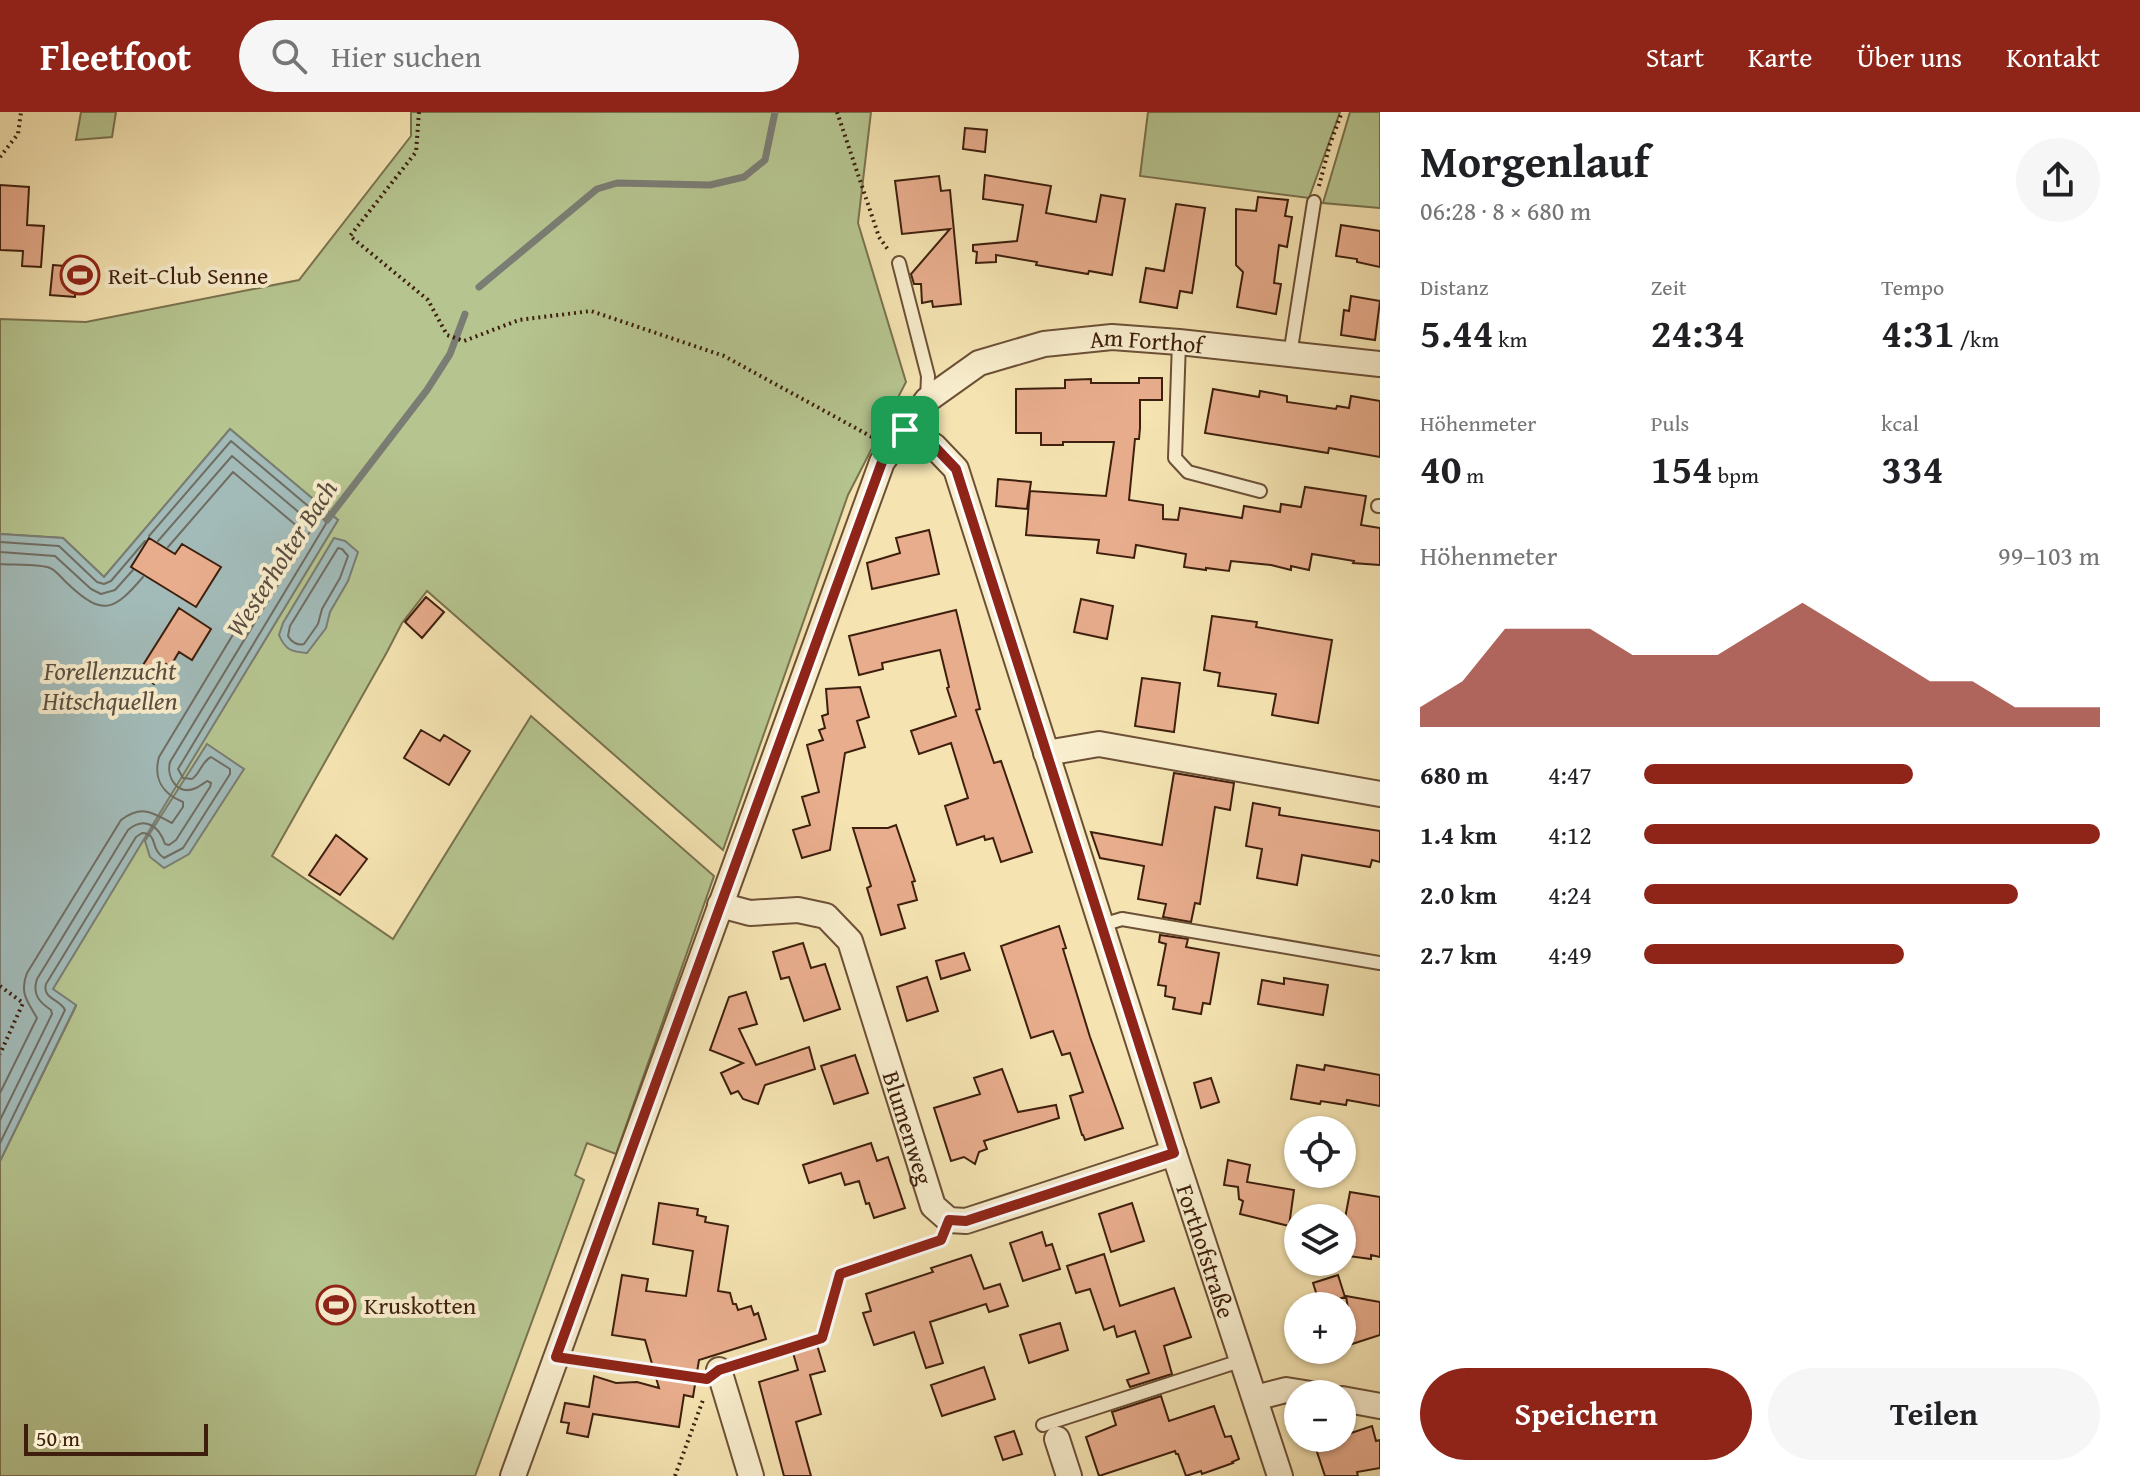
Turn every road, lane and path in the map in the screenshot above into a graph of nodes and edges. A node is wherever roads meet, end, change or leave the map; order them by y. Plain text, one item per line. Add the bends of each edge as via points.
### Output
1 (21, 112) edge
2 (419, 112) edge
3 (837, 112) edge
4 (1342, 112) edge
5 (0, 157) edge
6 (1314, 202) joint
7 (879, 237) dead end
8 (899, 263) dead end
9 (1179, 342) junction
10 (1290, 355) junction
11 (1380, 364) edge
12 (927, 400) junction
13 (899, 439) junction
14 (1260, 491) dead end
15 (1046, 753) junction
16 (1380, 794) edge
17 (720, 905) junction
18 (1102, 925) junction
19 (1380, 963) edge
20 (0, 986) edge
21 (0, 1054) edge
22 (1174, 1153) junction
23 (949, 1220) junction
24 (556, 1357) junction
25 (1243, 1360) junction
26 (713, 1374) junction
27 (1284, 1391) edge
28 (1255, 1398) junction
29 (1356, 1402) edge
30 (1380, 1406) edge
31 (1050, 1432) joint
32 (513, 1476) edge
33 (675, 1476) edge
34 (751, 1476) edge
35 (1069, 1476) edge
36 (1280, 1476) edge

1 - 5 path via 18,134
2 - 13 path via 416,152 350,236 428,300 447,335 464,341 519,320 591,311 724,356
3 - 7 path
4 - 6 path
6 - 10 lane
8 - 12 lane via 928,376
9 - 10 street, Am Forthof
9 - 12 street, Am Forthof via 1112,337 1044,344 979,363
9 - 14 lane via 1175,458 1188,472
10 - 11 street, Am Forthof
12 - 13 street, Am Forthof
13 - 15 street, Forthofstraße via 934,446 956,469
13 - 17 street, Am Forthof via 882,462
15 - 16 street via 1099,744
15 - 18 street, Forthofstraße
17 - 23 street, Blumenweg via 750,913 798,910 826,916 850,941 933,1206
17 - 24 street, Am Forthof
18 - 19 lane via 1122,919
18 - 22 street, Forthofstraße
20 - 21 path via 23,1003
22 - 23 street via 966,1221
22 - 25 street, Forthofstraße
23 - 26 path via 941,1240 840,1274 822,1338
24 - 26 path
24 - 32 street, Am Forthof
25 - 28 street, Forthofstraße
25 - 31 lane
26 - 33 path
26 - 34 street
27 - 28 street
28 - 36 street, Forthofstraße
29 - 30 street
31 - 35 street

